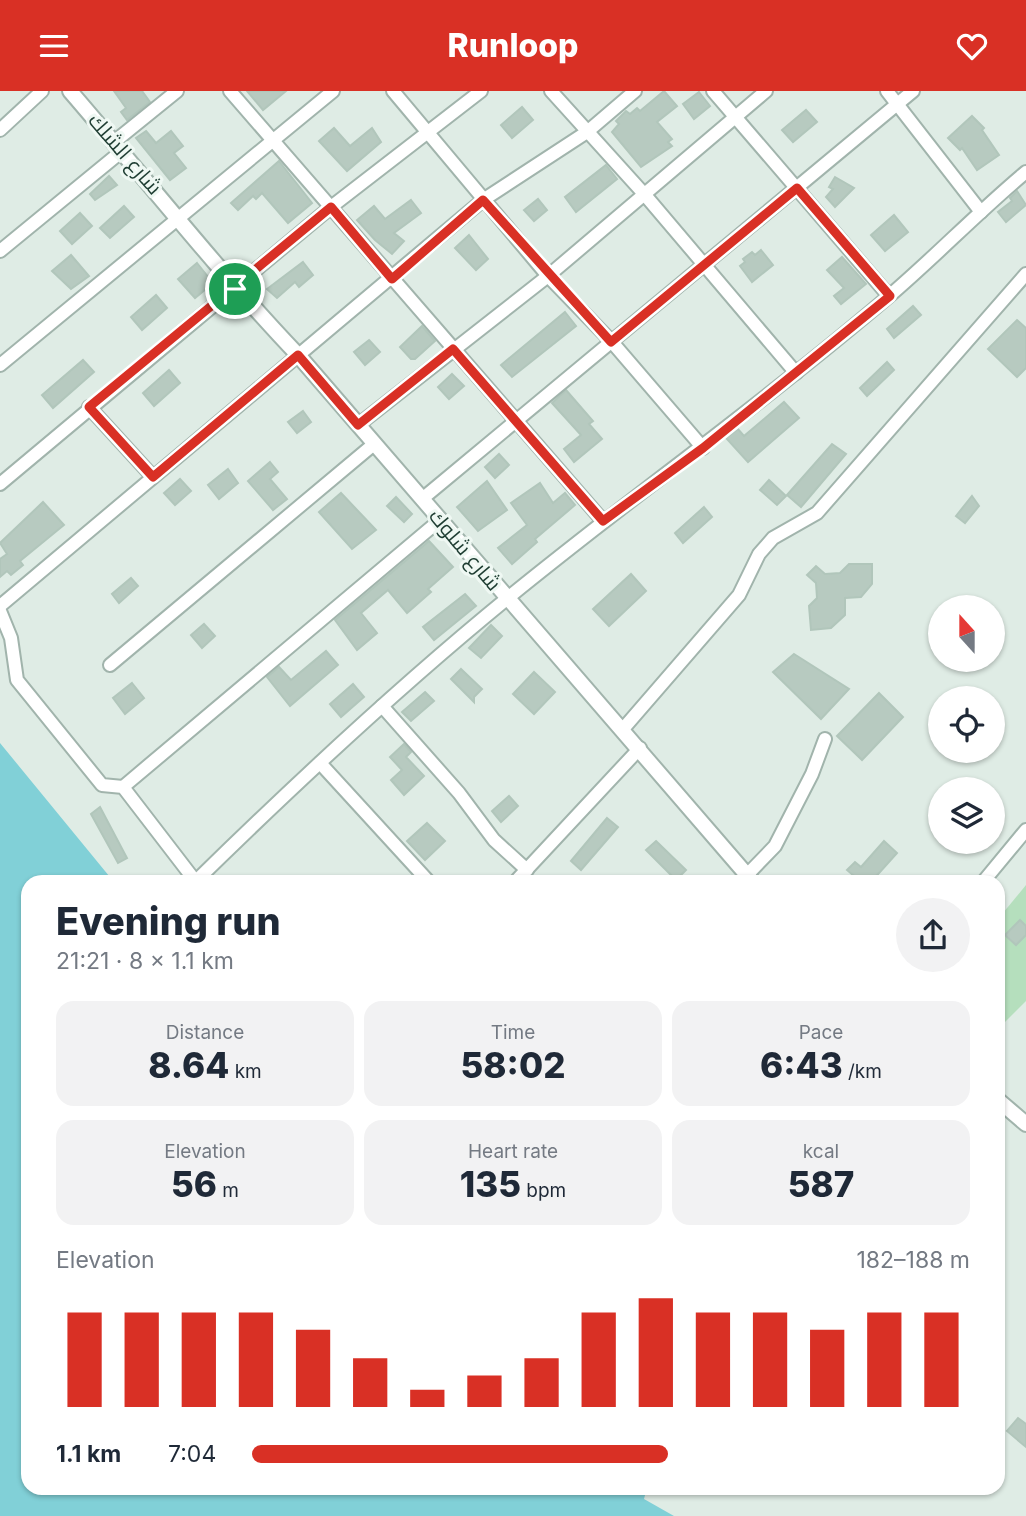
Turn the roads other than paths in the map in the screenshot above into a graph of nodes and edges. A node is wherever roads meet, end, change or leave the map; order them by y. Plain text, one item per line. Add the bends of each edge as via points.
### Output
1 (42, 91) edge
2 (70, 91) edge
3 (177, 91) edge
4 (230, 91) edge
5 (333, 91) edge
6 (393, 91) edge
7 (481, 91) edge
8 (551, 91) edge
9 (635, 91) edge
10 (713, 91) edge
11 (766, 91) edge
12 (887, 91) edge
13 (913, 91) edge
14 (898, 104) junction
15 (735, 117) junction
16 (0, 130) edge
17 (428, 132) junction
18 (587, 132) junction
19 (273, 140) junction
20 (118, 147) junction
21 (1026, 171) edge
22 (797, 188) junction
23 (645, 195) junction
24 (483, 200) junction
25 (331, 207) junction
26 (981, 212) junction
27 (179, 218) junction
28 (0, 251) edge
29 (703, 266) junction
30 (1026, 274) edge
31 (548, 276) junction
32 (392, 279) junction
33 (235, 289) junction
34 (890, 296) junction
35 (611, 342) junction
36 (453, 349) junction
37 (298, 355) junction
38 (0, 365) edge
39 (796, 373) junction
40 (89, 407) junction
41 (517, 421) junction
42 (358, 425) junction
43 (374, 445) junction
44 (703, 448) junction
45 (153, 477) junction
46 (0, 484) edge
47 (422, 499) junction
48 (440, 520) junction
49 (603, 521) junction
50 (506, 599) junction
51 (0, 606) edge
52 (0, 611) edge
53 (110, 665) dead end
54 (382, 706) junction
55 (623, 729) junction
56 (825, 739) dead end
57 (640, 748) junction
58 (320, 763) junction
59 (123, 787) junction
60 (1026, 830) edge
61 (527, 870) junction
62 (191, 875) edge
63 (203, 875) edge
64 (423, 875) edge
65 (522, 875) edge
66 (747, 875) edge
67 (753, 875) edge
68 (989, 875) edge
69 (1005, 1106) edge
70 (1026, 1124) edge

1 - 16 street
2 - 20 street, شارع الشلك
3 - 20 street
4 - 19 street
5 - 19 street
6 - 17 street
7 - 17 street
8 - 18 street
9 - 18 street
10 - 15 street
11 - 15 street
12 - 14 street
13 - 14 street
14 - 22 street
14 - 26 street
15 - 22 street
15 - 23 street
17 - 24 street
17 - 25 street
18 - 23 street
18 - 24 street
19 - 25 street
19 - 27 street
20 - 27 street, شارع الشلك
20 - 28 street
21 - 26 street
22 - 29 street
22 - 34 street
23 - 29 street
23 - 31 street
24 - 31 street
24 - 32 street
25 - 32 street
25 - 33 street
26 - 34 street
27 - 33 street, شارع شلوك
27 - 38 street
29 - 35 street
29 - 39 street
30 - 55 street via 817,513 773,538 759,554 739,595
31 - 35 street
31 - 36 street
32 - 36 street
32 - 37 street
33 - 37 street, شارع شلوك
33 - 40 street
34 - 39 street
35 - 41 street
35 - 44 street
36 - 41 street
36 - 42 street
37 - 42 street, شارع شلوك
37 - 45 street
39 - 44 street
40 - 45 street
40 - 46 street
41 - 47 street
41 - 49 street
42 - 43 street, شارع شلوك
43 - 47 street, شارع شلوك
43 - 53 street
44 - 49 street
45 - 51 street
47 - 48 street, شارع شلوك
48 - 50 street, شارع شلوك
48 - 59 street
49 - 50 street
50 - 54 street
50 - 55 street, شارع شلوك
52 - 59 street via 11,638 17,680 102,785
54 - 58 street
54 - 61 street via 494,840
55 - 57 street, شارع شلوك
56 - 67 street via 775,846
57 - 61 street
57 - 66 street, شارع شلوك
58 - 63 street
58 - 64 street
59 - 62 street
60 - 68 street
61 - 65 street
69 - 70 street

